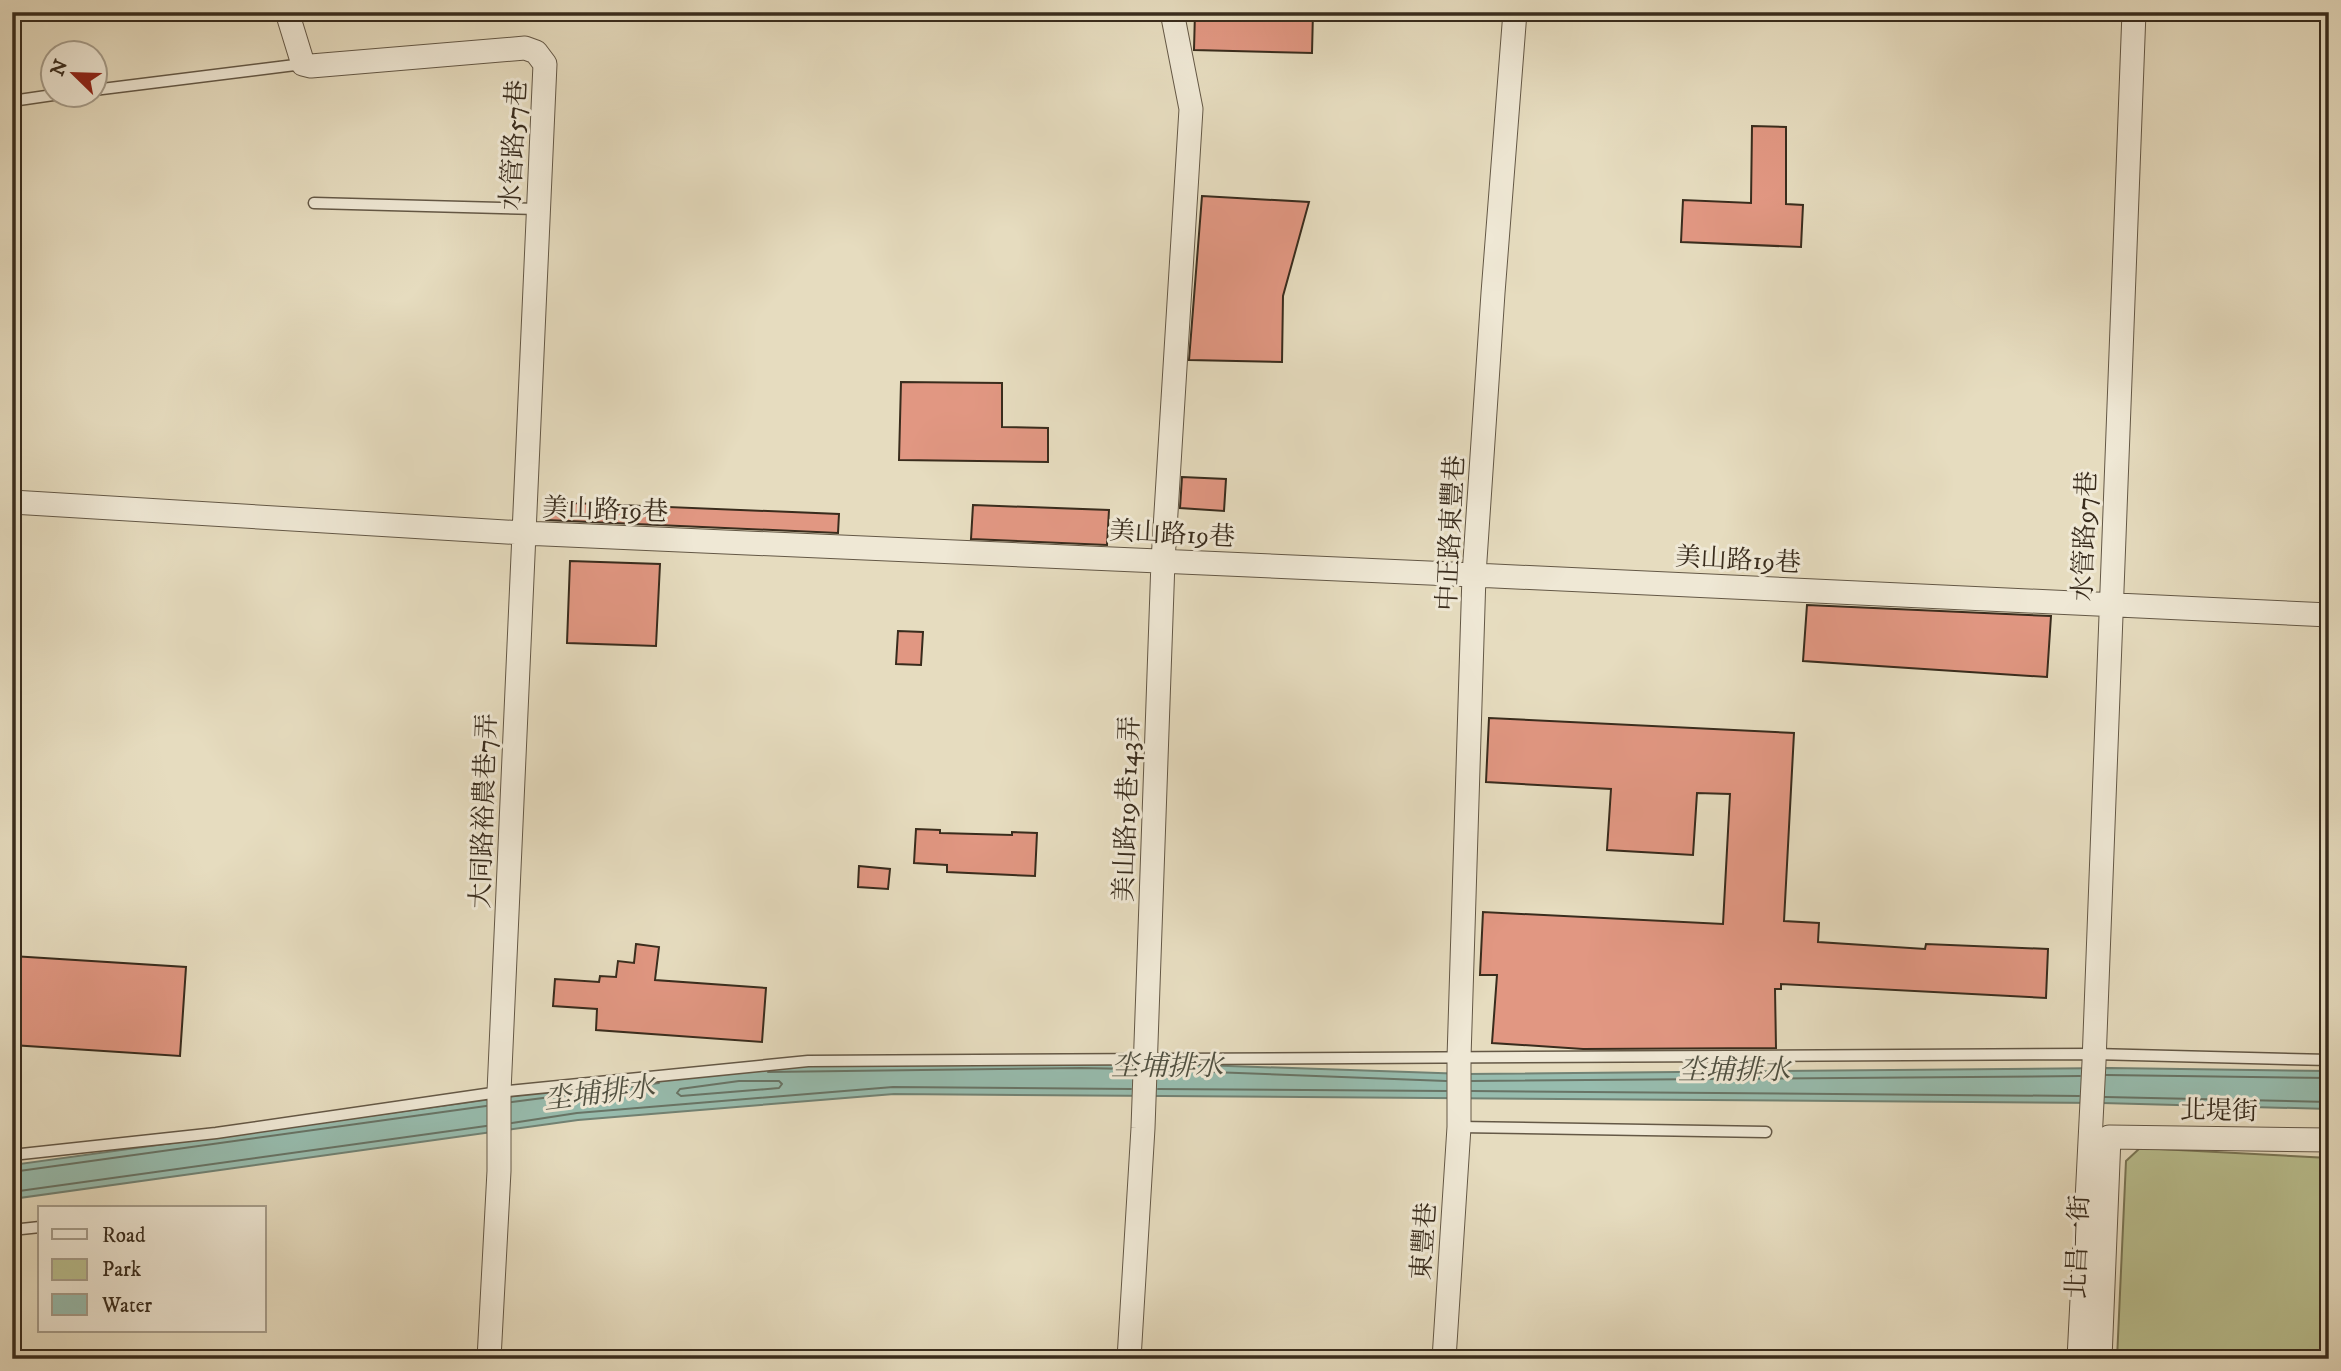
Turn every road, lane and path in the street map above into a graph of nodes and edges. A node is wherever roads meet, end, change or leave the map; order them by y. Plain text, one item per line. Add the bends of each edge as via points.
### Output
1 (287, 12) edge
2 (1172, 12) edge
3 (1515, 12) edge
4 (2134, 12) edge
5 (303, 64) junction
6 (108, 88) edge
7 (38, 97) edge
8 (12, 101) edge
9 (314, 203) dead end
10 (538, 209) junction
11 (12, 502) edge
12 (523, 533) junction
13 (1163, 561) junction
14 (1474, 575) junction
15 (2109, 605) junction
16 (2329, 615) edge
17 (1145, 1058) junction
18 (1458, 1058) junction
19 (2094, 1058) junction
20 (2329, 1060) edge
21 (499, 1092) junction
22 (1459, 1127) junction
23 (1766, 1132) dead end
24 (2100, 1134) junction
25 (2329, 1140) edge
26 (12, 1155) edge
27 (38, 1227) edge
28 (12, 1230) edge
29 (489, 1359) edge
30 (1129, 1359) edge
31 (1444, 1359) edge
32 (2079, 1359) edge
33 (2100, 1359) edge

1 - 5 street
2 - 13 street via 1191,109
3 - 14 street, 中正路東豐巷
4 - 15 street, 水管路97巷
5 - 6 lane
5 - 10 street, 水管路57巷 via 525,48 536,52 545,64
7 - 8 lane
9 - 10 lane
10 - 12 street, 水管路57巷
11 - 12 street, 美山路19巷
12 - 13 street, 美山路19巷
12 - 21 street, 大同路裕農巷7弄
13 - 14 street, 美山路19巷
13 - 17 street, 美山路19巷143弄
14 - 15 street, 美山路19巷
14 - 18 street, 中正路東豐巷
15 - 16 street, 美山路19巷
15 - 19 street, 水管路97巷
17 - 18 lane
17 - 21 lane via 808,1061
17 - 30 street, 美山路19巷143弄
18 - 19 lane
18 - 22 street, 中正路東豐巷
19 - 20 lane
19 - 24 street, 水管路97巷
21 - 26 lane via 216,1133
21 - 29 street, 大同路裕農巷7弄
22 - 23 lane
22 - 31 street, 東豐巷
24 - 25 street, 北堤街
24 - 32 street
24 - 33 street, 北昌一街
27 - 28 lane

